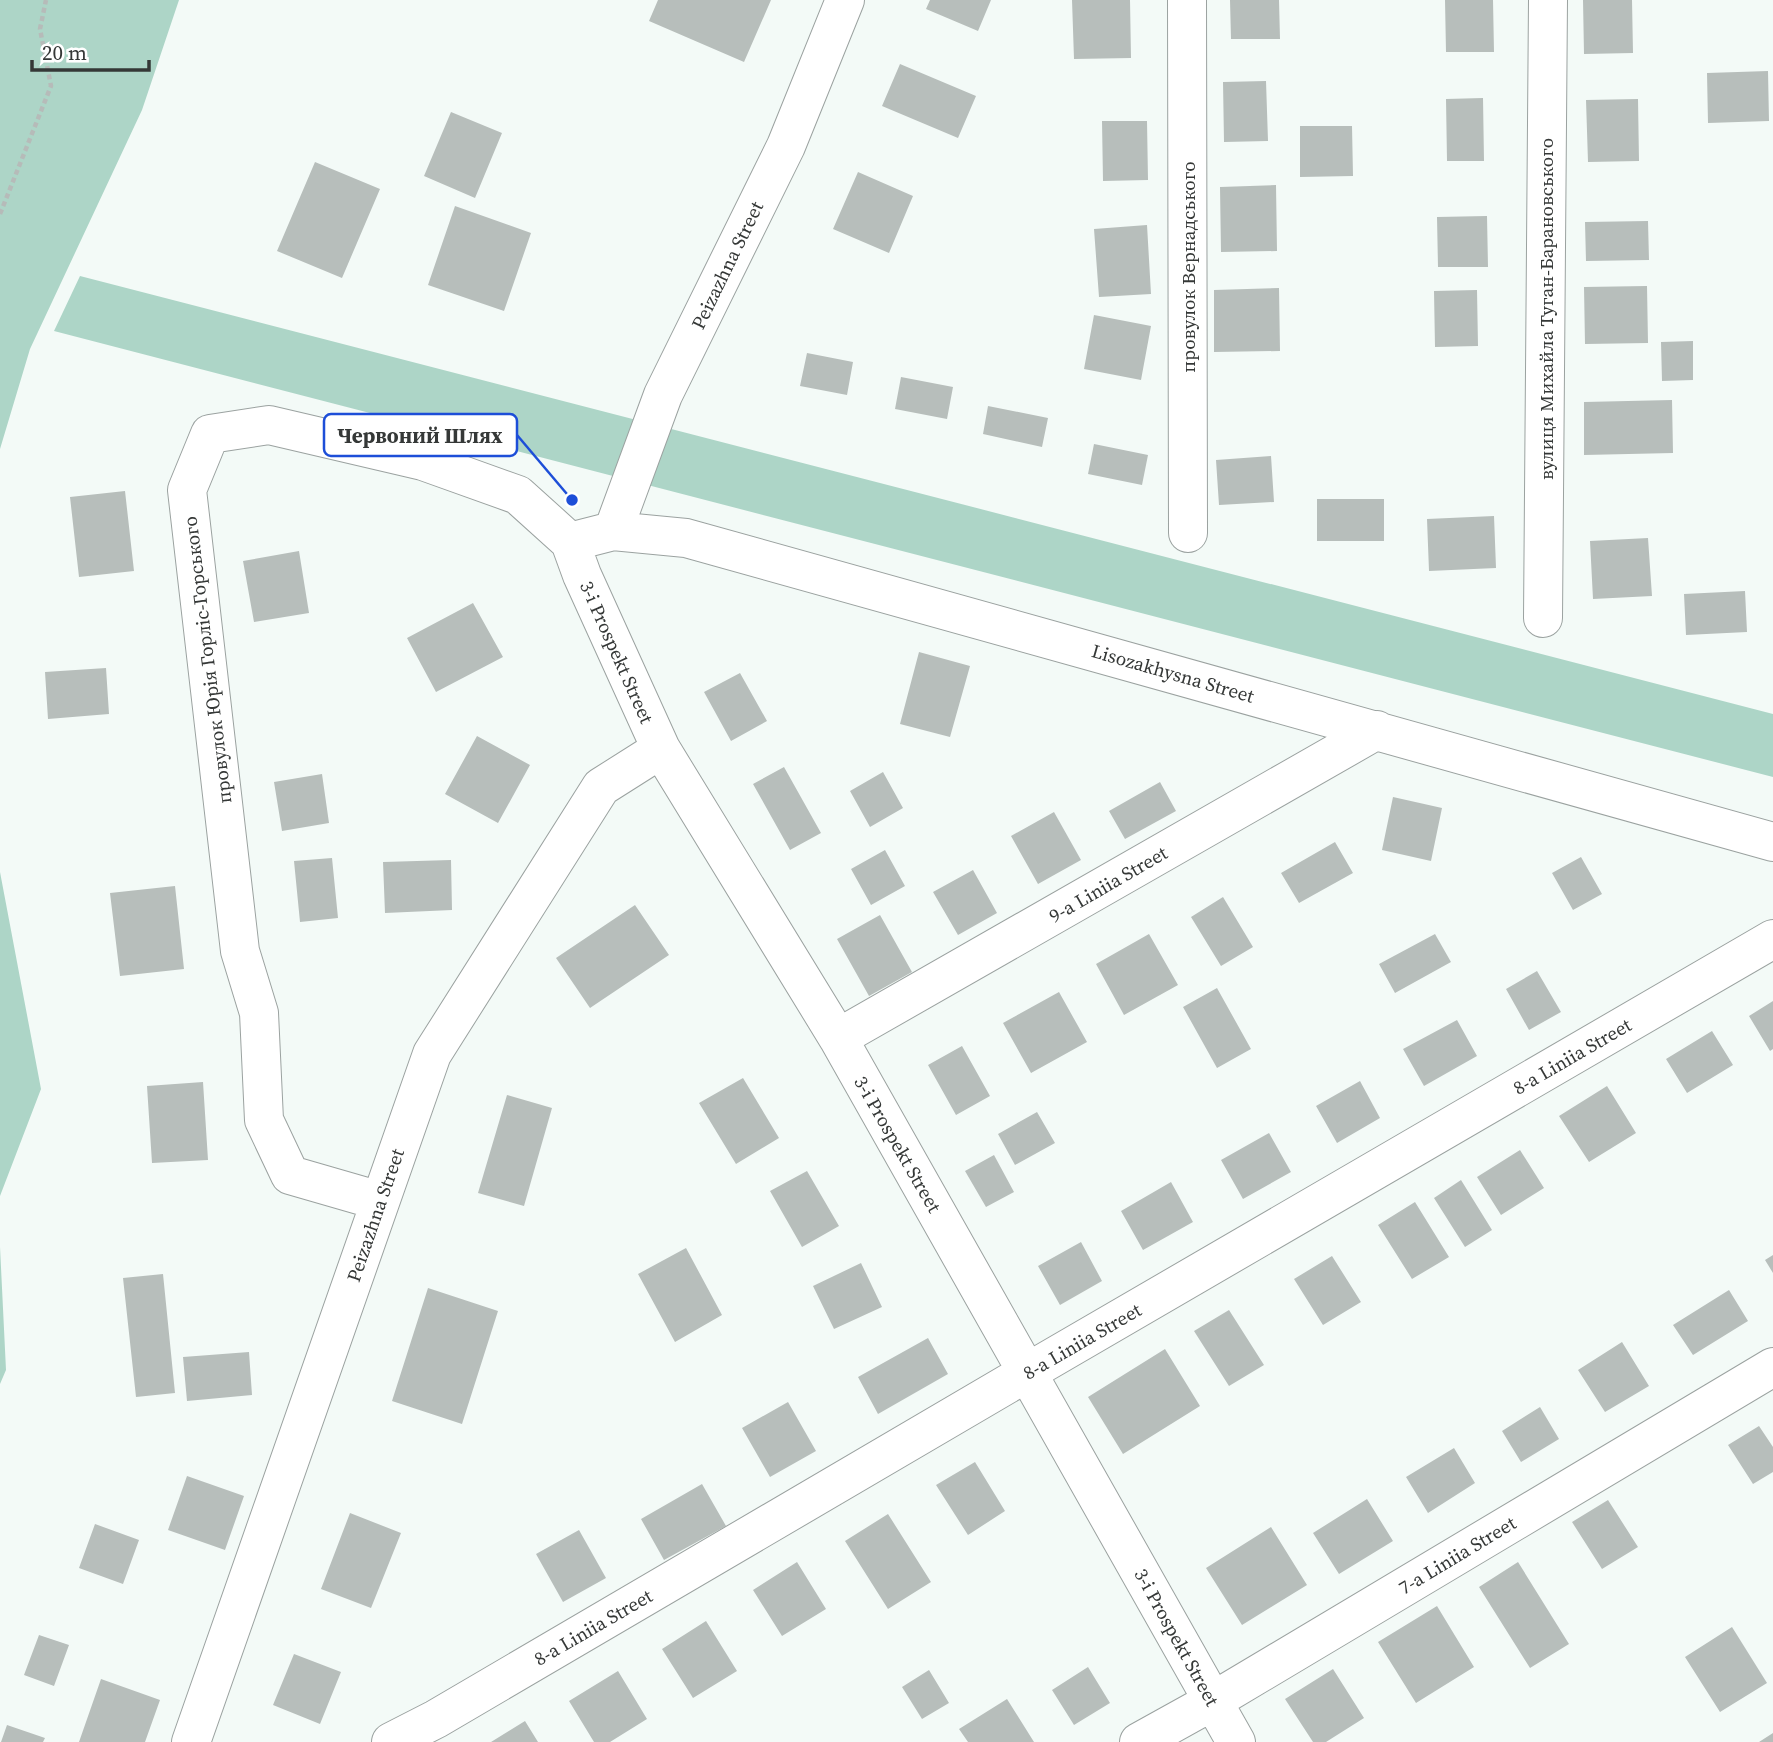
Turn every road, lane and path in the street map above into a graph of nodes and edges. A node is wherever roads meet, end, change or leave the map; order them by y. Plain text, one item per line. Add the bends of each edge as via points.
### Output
1 (46, 0) edge
2 (845, 0) edge
3 (1187, 0) edge
4 (1548, 0) edge
5 (0, 214) edge
6 (613, 531) junction
7 (1188, 533) dead end
8 (569, 542) junction
9 (1543, 618) dead end
10 (1377, 730) junction
11 (661, 750) junction
12 (1773, 842) edge
13 (1773, 939) edge
14 (838, 1038) junction
15 (380, 1202) junction
16 (1773, 1367) edge
17 (1028, 1372) junction
18 (1213, 1701) junction
19 (191, 1742) edge
20 (391, 1742) edge
21 (1139, 1742) edge
22 (1237, 1742) edge

1 - 5 path via 40,29 51,86
2 - 6 street, Peizazhna Street via 786,146 663,395
3 - 7 street, провулок Вернадського
4 - 9 street, вулиця Михайла Туган-Барановського
6 - 8 street, Lisozakhysna Street
6 - 10 street, Lisozakhysna Street via 686,538
8 - 11 street, 3-i Prospekt Street
8 - 15 street, провулок Юрія Горліс-Горського via 518,495 423,461 270,425 210,434 187,490 240,951 259,1013 264,1120 290,1175
10 - 12 street, Lisozakhysna Street
10 - 14 street, 9-a Liniia Street
11 - 14 street, 3-i Prospekt Street
11 - 15 street, Peizazhna Street via 601,787 432,1054
13 - 17 street, 8-a Liniia Street
14 - 17 street, 3-i Prospekt Street
15 - 19 street, Peizazhna Street
16 - 18 street, 7-a Liniia Street
17 - 18 street, 3-i Prospekt Street
17 - 20 street, 8-a Liniia Street
18 - 21 street, 7-a Liniia Street
18 - 22 street, 3-i Prospekt Street

